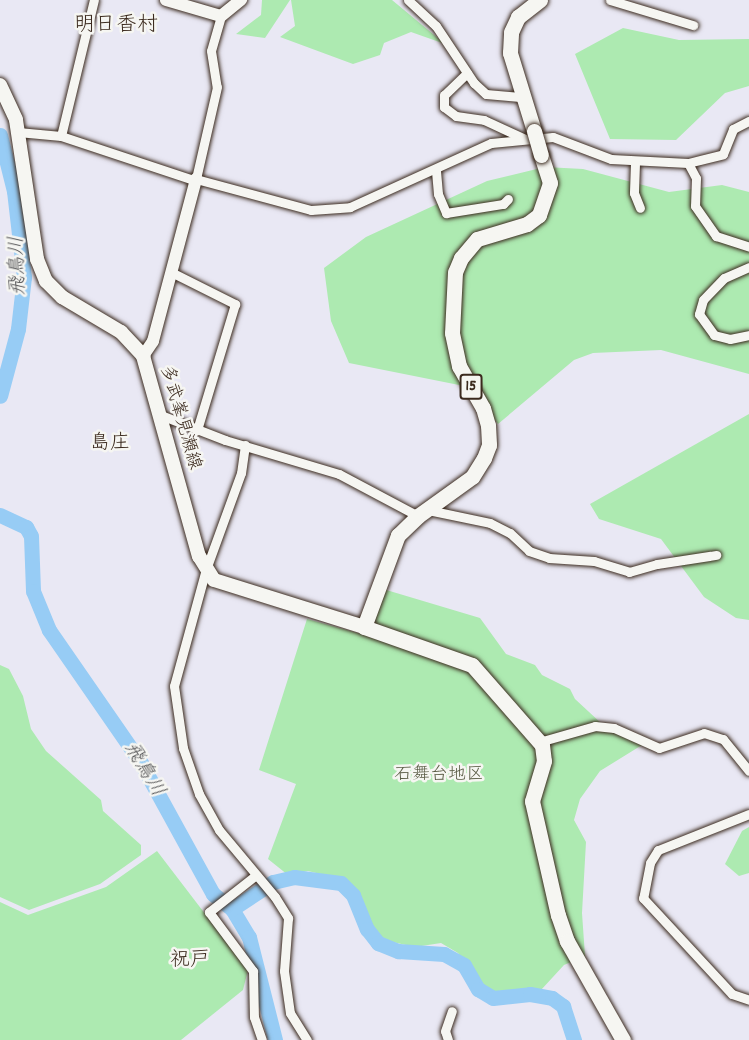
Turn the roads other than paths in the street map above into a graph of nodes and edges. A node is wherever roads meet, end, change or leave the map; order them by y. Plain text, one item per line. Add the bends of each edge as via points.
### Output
1 (94, 0) edge
2 (166, 0) edge
3 (241, 0) edge
4 (408, 0) edge
5 (540, 0) edge
6 (610, 0) edge
7 (221, 16) junction
8 (693, 25) dead end
9 (467, 73) junction
10 (0, 85) edge
11 (523, 98) junction
12 (749, 121) edge
13 (18, 132) junction
14 (530, 135) junction
15 (61, 136) junction
16 (634, 163) junction
17 (688, 163) junction
18 (436, 171) junction
19 (196, 180) junction
20 (508, 199) dead end
21 (640, 208) dead end
22 (749, 247) edge
23 (749, 267) edge
24 (171, 272) junction
25 (749, 335) edge
26 (143, 356) junction
27 (158, 414) junction
28 (197, 430) junction
29 (245, 445) junction
30 (423, 513) junction
31 (716, 555) dead end
32 (207, 569) junction
33 (364, 627) junction
34 (539, 742) junction
35 (749, 771) edge
36 (749, 814) edge
37 (256, 874) junction
38 (749, 1000) edge
39 (452, 1011) dead end
40 (262, 1040) edge
41 (307, 1040) edge
42 (448, 1040) edge
43 (623, 1040) edge

1 - 15 street
2 - 7 street
3 - 7 street
4 - 9 street via 436,26
5 - 11 main road, 15 via 518,17 512,32 510,53
6 - 8 street
7 - 19 street via 211,51 217,87
9 - 11 street via 486,94
9 - 14 street via 444,95 444,107 456,116 484,120
10 - 13 main road, 多武峯見瀬線
11 - 14 main road, 15
12 - 17 street via 733,129 723,154
13 - 15 street
13 - 26 main road, 多武峯見瀬線 via 37,259 46,281 62,297 121,333
14 - 16 street via 553,137 611,159
14 - 18 street via 491,143
14 - 30 main road, 15, bridge via 550,183 539,215 527,224 477,239 455,272 451,310 457,355 483,408 489,445 472,477
15 - 19 street
16 - 17 street
16 - 21 street via 634,193
17 - 22 street via 696,178 695,206 716,236
18 - 19 street via 399,183 351,207 311,210
18 - 20 street via 438,194 446,213 503,204
19 - 24 street
23 - 25 street via 724,278 703,300 699,314 714,335 730,339
24 - 26 street via 153,341
24 - 28 street via 235,304
26 - 27 main road, 多武峯見瀬線
27 - 28 street
27 - 32 main road, 多武峯見瀬線
28 - 29 street
29 - 30 street via 355,480
29 - 32 street via 241,473
30 - 31 street via 490,523 510,533 529,551 549,558 594,561 629,572
30 - 33 main road, 15 via 398,536 390,551
32 - 33 main road via 214,580
32 - 37 street via 174,681 183,748 219,830
33 - 34 main road via 472,665
34 - 35 street via 595,726 614,728 659,748 704,733 723,739
34 - 43 main road via 544,761 534,786 533,806 558,915 567,941
36 - 38 street via 658,850 650,863 643,898 732,994
37 - 40 street via 209,912 253,971 254,1017
37 - 41 street via 288,918 284,971 288,1002 292,1019
39 - 42 street via 446,1030

